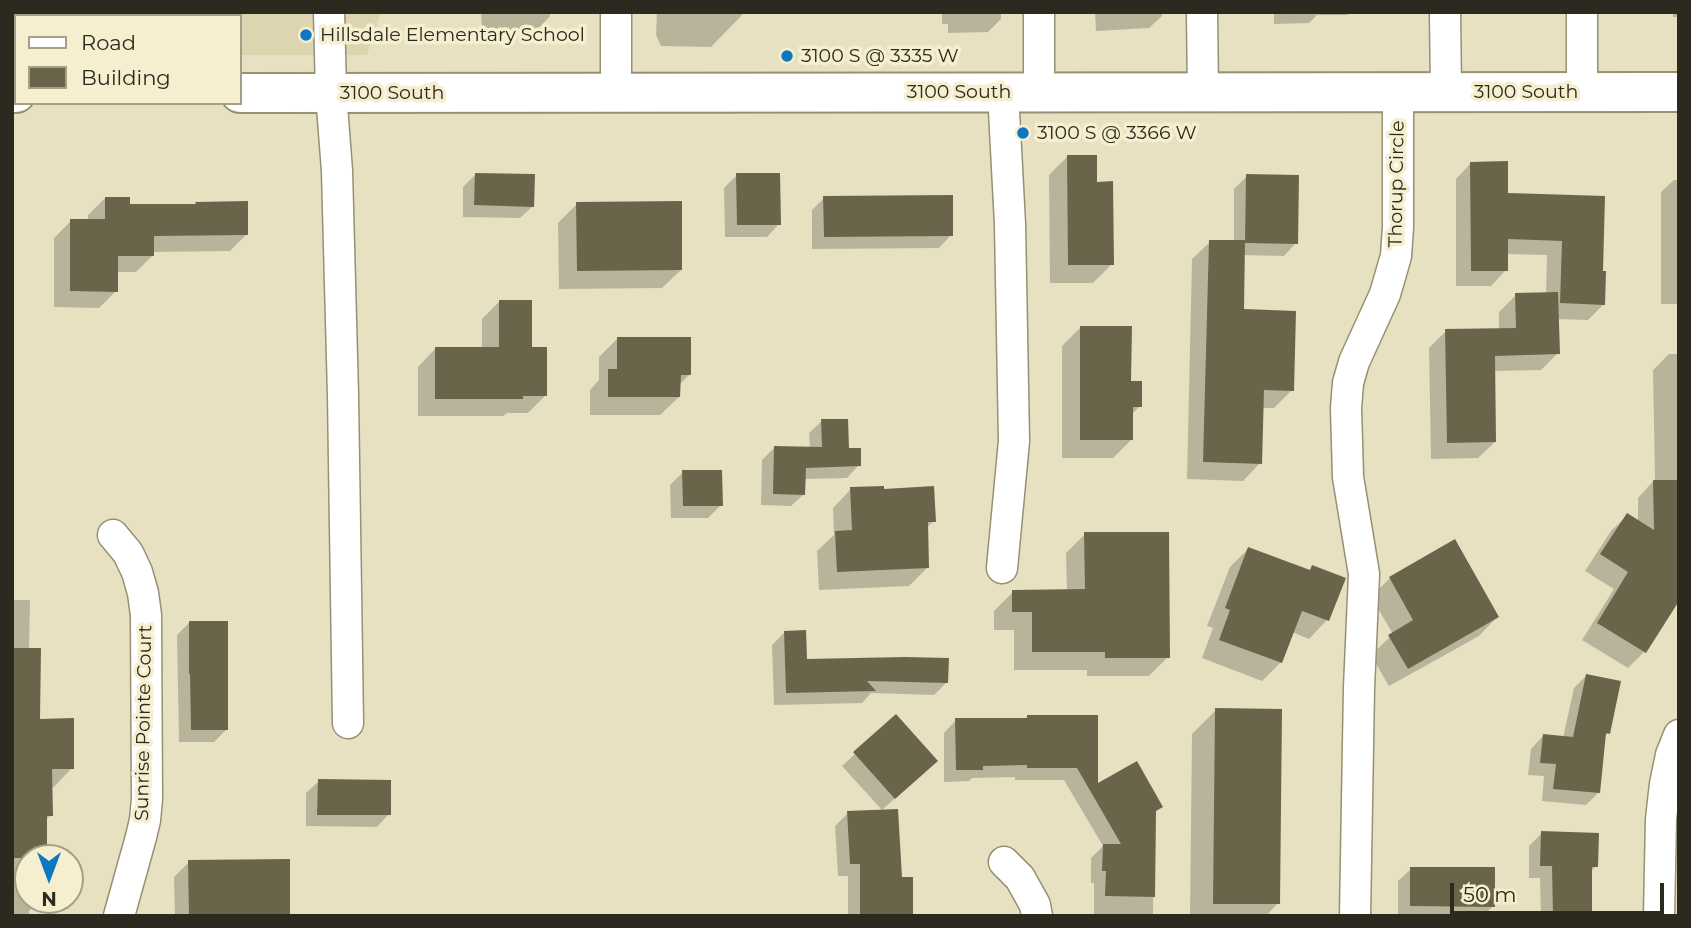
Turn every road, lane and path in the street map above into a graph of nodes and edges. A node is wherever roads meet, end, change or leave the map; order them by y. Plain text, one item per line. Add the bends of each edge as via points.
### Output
1 (329, 12) edge
2 (616, 12) edge
3 (1038, 12) edge
4 (1202, 12) edge
5 (1445, 12) edge
6 (1582, 12) edge
7 (1021, 92) junction
8 (1203, 92) junction
9 (1398, 92) junction
10 (1446, 92) junction
11 (1582, 92) junction
12 (1679, 92) edge
13 (242, 93) edge
14 (331, 93) junction
15 (616, 93) junction
16 (113, 535) dead end
17 (1002, 568) dead end
18 (348, 723) dead end
19 (1679, 736) edge
20 (1670, 819) edge
21 (1004, 862) dead end
22 (119, 916) edge
23 (1037, 916) edge
24 (1355, 916) edge
25 (1659, 916) edge

1 - 14 street
2 - 15 street
3 - 7 street
4 - 8 street
5 - 10 street
6 - 11 street
7 - 8 main road, 3100 South
7 - 15 main road, 3100 South
7 - 17 street via 1010,224 1014,441
8 - 9 main road, 3100 South
9 - 10 main road, 3100 South
9 - 24 street, Thorup Circle via 1396,256 1385,294 1353,362 1346,408 1348,477 1364,574
10 - 11 main road, 3100 South
11 - 12 main road, 3100 South
13 - 14 main road, 3100 South
14 - 15 main road, 3100 South
14 - 18 street via 342,342
16 - 22 street, Sunrise Pointe Court via 137,572 146,615 147,799
19 - 20 street via 1665,784
20 - 25 street
21 - 23 street via 1020,878

